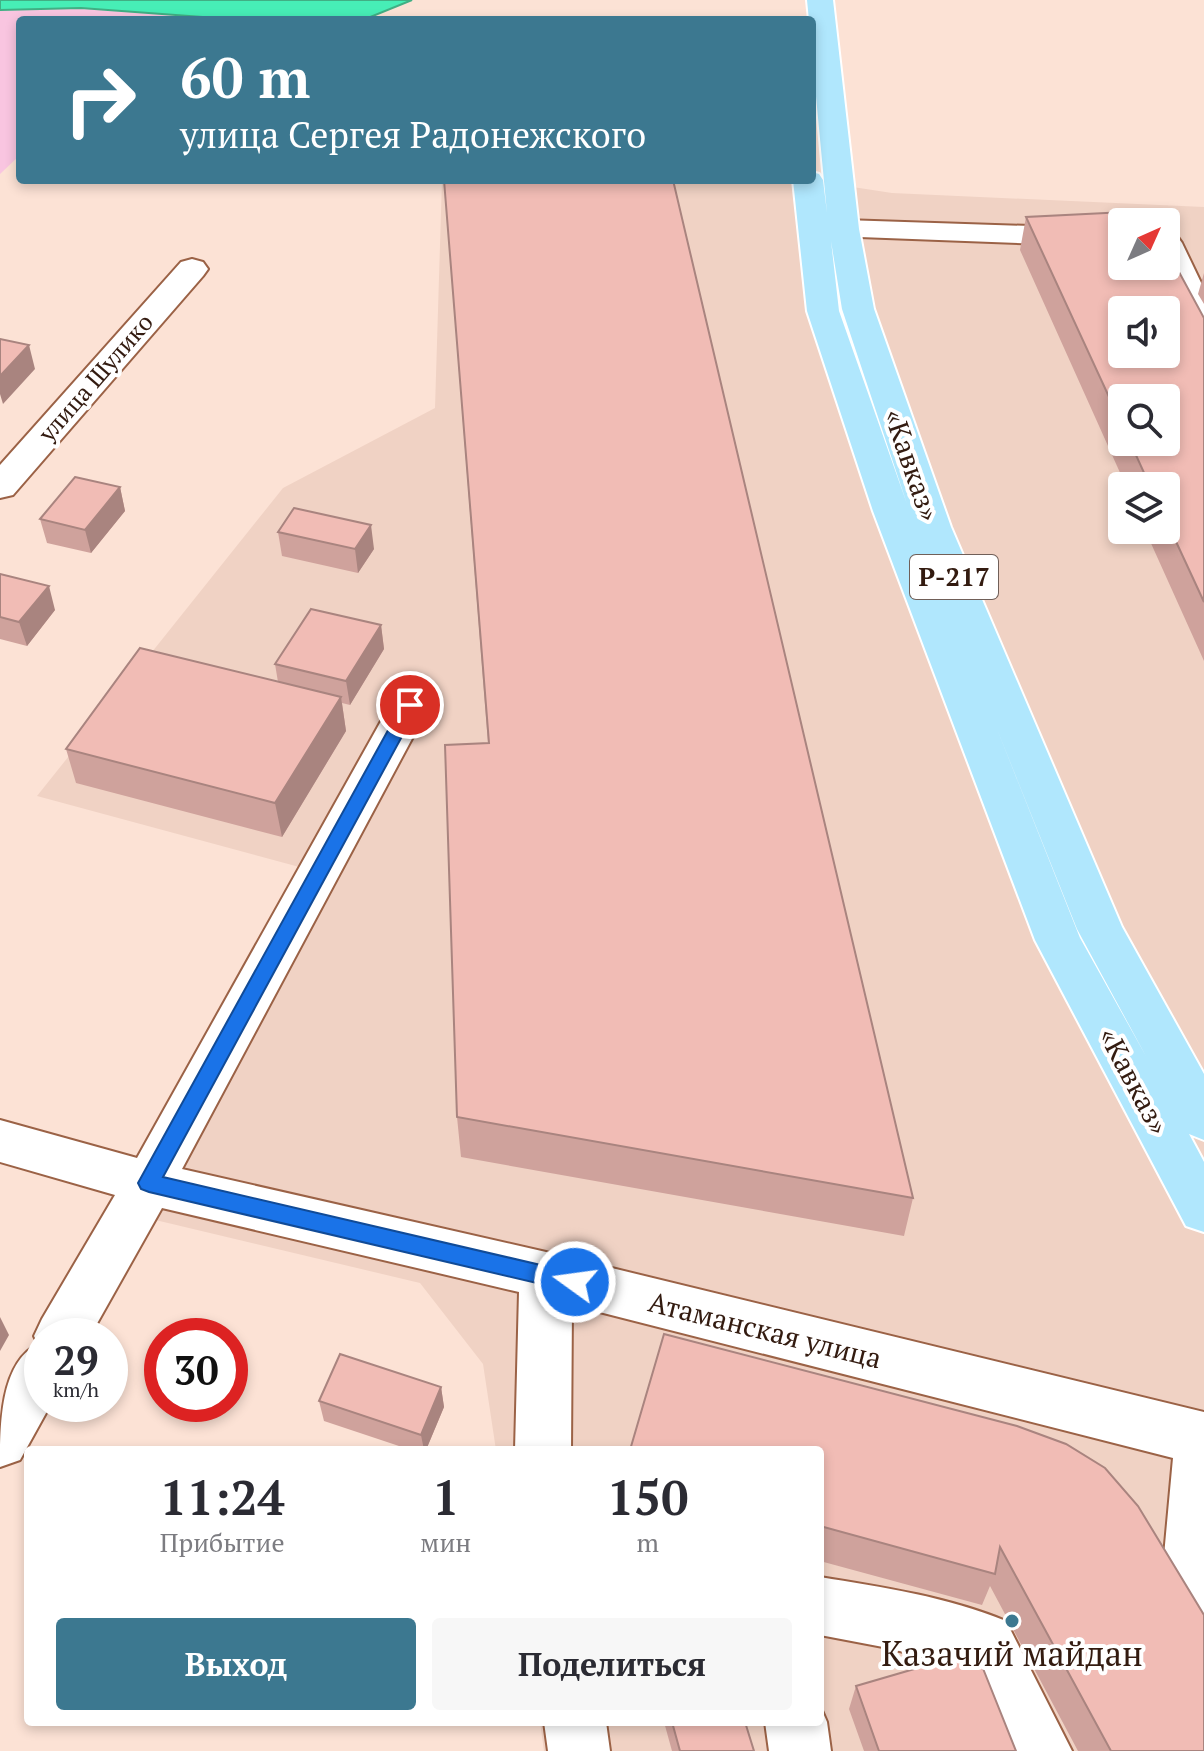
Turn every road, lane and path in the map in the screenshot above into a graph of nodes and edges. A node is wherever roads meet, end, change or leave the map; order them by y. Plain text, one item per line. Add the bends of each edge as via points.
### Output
1 (820, 0) edge
2 (808, 184) edge
3 (844, 229) junction
4 (1108, 238) edge
5 (1180, 257) edge
6 (192, 269) dead end
7 (1204, 323) edge
8 (0, 487) edge
9 (410, 705) dead end
10 (1204, 1119) edge
11 (0, 1141) edge
12 (149, 1183) junction
13 (1204, 1210) edge
14 (546, 1275) junction
15 (71, 1318) edge
16 (24, 1399) edge
17 (1204, 1438) edge
18 (0, 1441) edge
19 (543, 1446) edge
20 (824, 1607) edge
21 (1204, 1613) edge
22 (576, 1726) edge
23 (797, 1726) edge
24 (579, 1751) edge
25 (800, 1751) edge
26 (1041, 1751) edge

1 - 3 main road, «Кавказ» / Р-217
2 - 13 main road, «Кавказ» / Р-217 via 823,311 891,511 1058,940
3 - 4 street
3 - 10 main road, «Кавказ» / Р-217 via 858,309 933,527 1100,929
5 - 7 street
6 - 8 street, улица Шулико
9 - 12 street
11 - 12 street, Атаманская улица
12 - 14 street, Атаманская улица
12 - 15 street
14 - 17 street, Атаманская улица
14 - 19 street
16 - 18 street
17 - 21 street via 1190,1588
20 - 26 street via 985,1642
22 - 24 street
23 - 25 street

